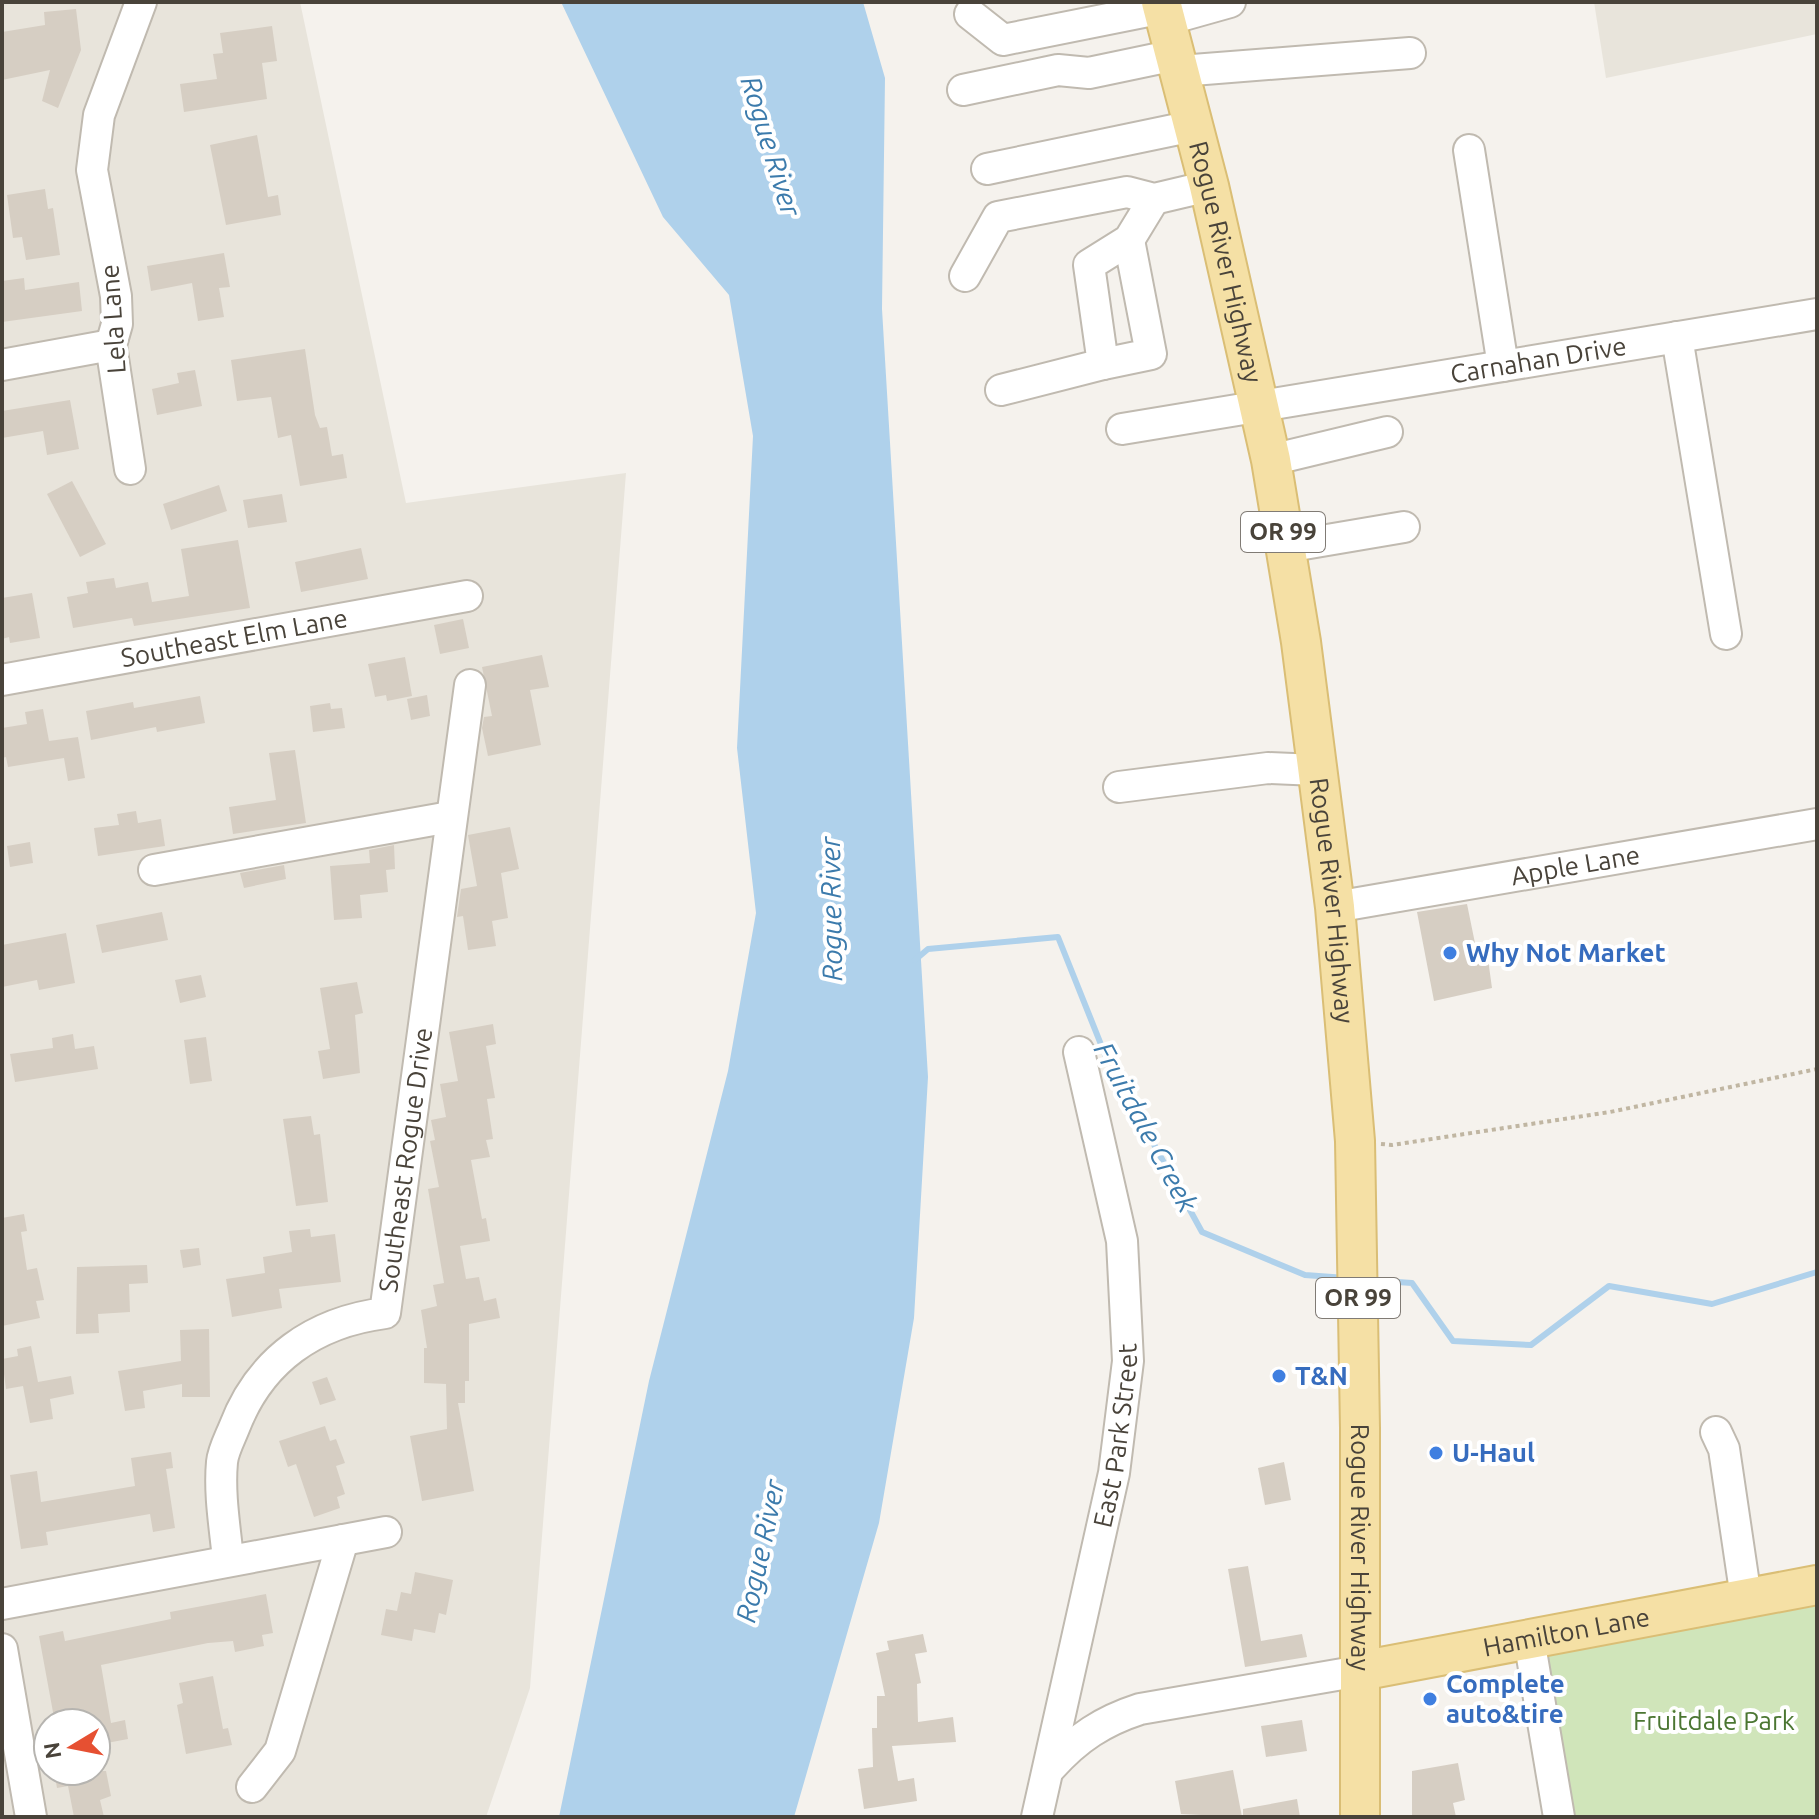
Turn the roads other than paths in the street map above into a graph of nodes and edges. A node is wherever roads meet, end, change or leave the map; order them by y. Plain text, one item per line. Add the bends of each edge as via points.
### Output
1 (141, 2) edge
2 (1227, 3) edge
3 (970, 14) dead end
4 (1169, 31) edge
5 (1410, 53) dead end
6 (963, 90) dead end
7 (1193, 126) junction
8 (1469, 150) dead end
9 (987, 169) dead end
10 (1209, 186) junction
11 (1154, 199) junction
12 (1129, 240) junction
13 (965, 276) dead end
14 (1817, 314) edge
15 (1677, 337) junction
16 (111, 345) junction
17 (1103, 364) junction
18 (2, 365) edge
19 (1503, 366) junction
20 (1001, 390) dead end
21 (1260, 405) junction
22 (1122, 429) dead end
23 (1387, 432) dead end
24 (1271, 460) junction
25 (130, 469) dead end
26 (1404, 527) dead end
27 (1286, 547) junction
28 (467, 596) dead end
29 (1726, 634) dead end
30 (2, 680) edge
31 (470, 685) dead end
32 (1317, 770) junction
33 (1119, 787) dead end
34 (450, 817) junction
35 (1817, 824) edge
36 (154, 870) dead end
37 (1335, 907) junction
38 (1079, 1052) dead end
39 (1716, 1432) dead end
40 (386, 1532) dead end
41 (343, 1540) junction
42 (228, 1559) junction
43 (1817, 1585) edge
44 (1746, 1598) junction
45 (2, 1604) edge
46 (1529, 1639) junction
47 (2, 1649) edge
48 (1360, 1671) junction
49 (1051, 1767) junction
50 (252, 1787) dead end
51 (31, 1817) edge
52 (1037, 1817) edge
53 (1360, 1817) edge
54 (1559, 1817) edge

1 - 16 street, Lela Lane via 99,115 92,170 116,296
2 - 4 street
3 - 4 street via 1003,40
4 - 5 street
4 - 6 street via 1089,73 1058,70
4 - 7 main road, Rogue River Highway / OR 99
7 - 9 street
7 - 10 main road, Rogue River Highway / OR 99
8 - 19 street
10 - 11 street
10 - 21 main road, Rogue River Highway / OR 99
11 - 12 street
11 - 13 street via 1127,192 998,217
12 - 17 street via 1089,265
12 - 17 street via 1151,354
14 - 15 street, Carnahan Drive
15 - 19 street, Carnahan Drive
15 - 29 street
16 - 18 street
16 - 25 street, Lela Lane
17 - 20 street
19 - 21 street, Carnahan Drive
21 - 22 street, Carnahan Drive
21 - 24 main road, Rogue River Highway / OR 99
23 - 24 street
24 - 27 main road, Rogue River Highway / OR 99
26 - 27 street
27 - 32 main road, Rogue River Highway / OR 99
28 - 30 street, Southeast Elm Lane
31 - 34 street, Southeast Rogue Drive
32 - 33 street via 1268,768
32 - 37 main road, Rogue River Highway / OR 99
34 - 36 street
34 - 42 street, Southeast Rogue Drive via 385,1313 349,1318 299,1343 264,1373 238,1416 221,1459
35 - 37 street, Apple Lane
37 - 48 main road, Rogue River Highway / OR 99 via 1355,1141
38 - 49 street, East Park Street via 1122,1241 1128,1361 1114,1473
39 - 44 street via 1724,1449
40 - 41 street
41 - 42 street
41 - 50 street via 280,1751
42 - 45 street
43 - 44 main road, Hamilton Lane
44 - 46 main road, Hamilton Lane
46 - 48 main road, Hamilton Lane
46 - 54 street
47 - 51 street
48 - 49 street, Hamilton Lane via 1114,1717 1071,1745
48 - 53 main road, Rogue River Highway / OR 99
49 - 52 street, East Park Street

